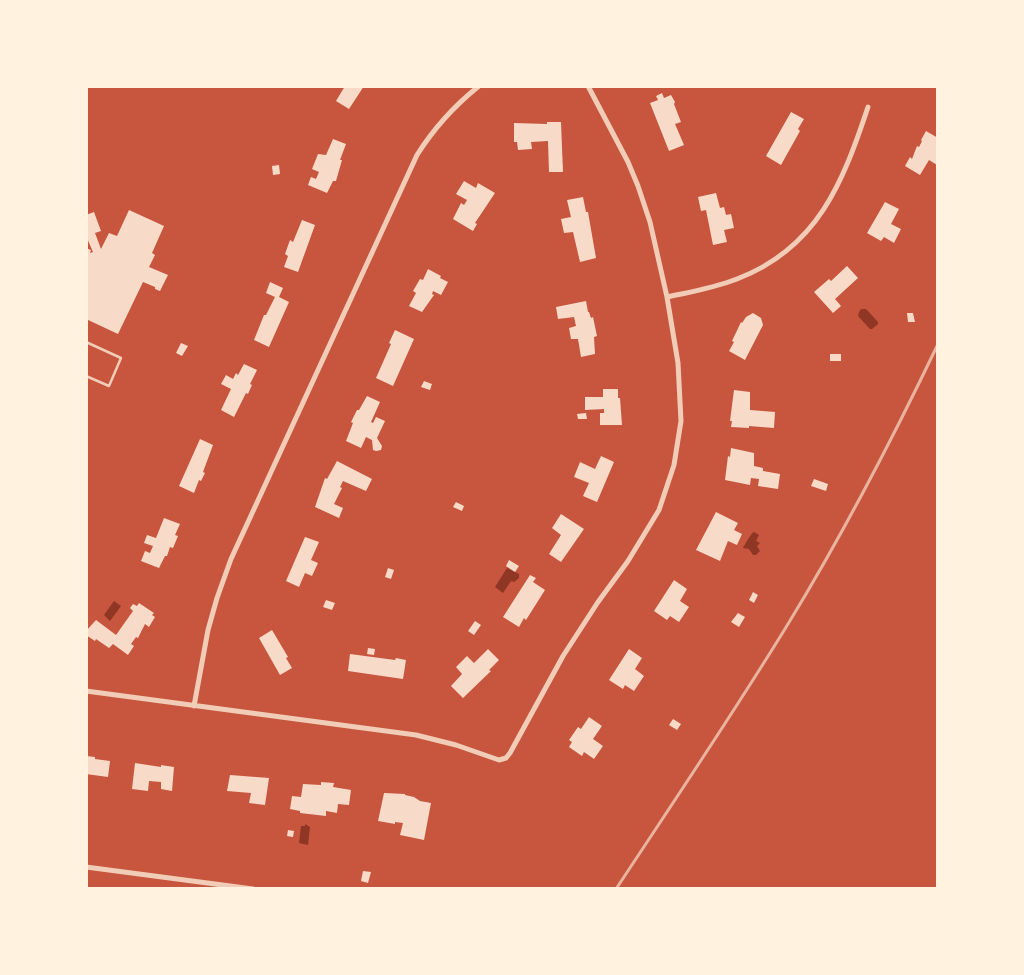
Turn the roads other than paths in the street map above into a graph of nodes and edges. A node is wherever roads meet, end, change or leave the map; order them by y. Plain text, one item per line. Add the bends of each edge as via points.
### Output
1 (479, 86) edge
2 (588, 86) edge
3 (868, 107) dead end
4 (667, 297) junction
5 (86, 342) edge
6 (86, 376) edge
7 (86, 691) edge
8 (194, 706) junction
9 (86, 867) edge
10 (254, 889) edge

1 - 8 street via 434,129 418,155 282,448 217,598
2 - 4 street via 638,186 650,222
3 - 4 street via 852,154 832,195 802,237 739,278
4 - 8 street via 678,363 681,421 674,466 664,497 647,531 563,656 516,743 503,760 416,735
5 - 6 lane via 121,358 108,386
7 - 8 street
9 - 10 street

